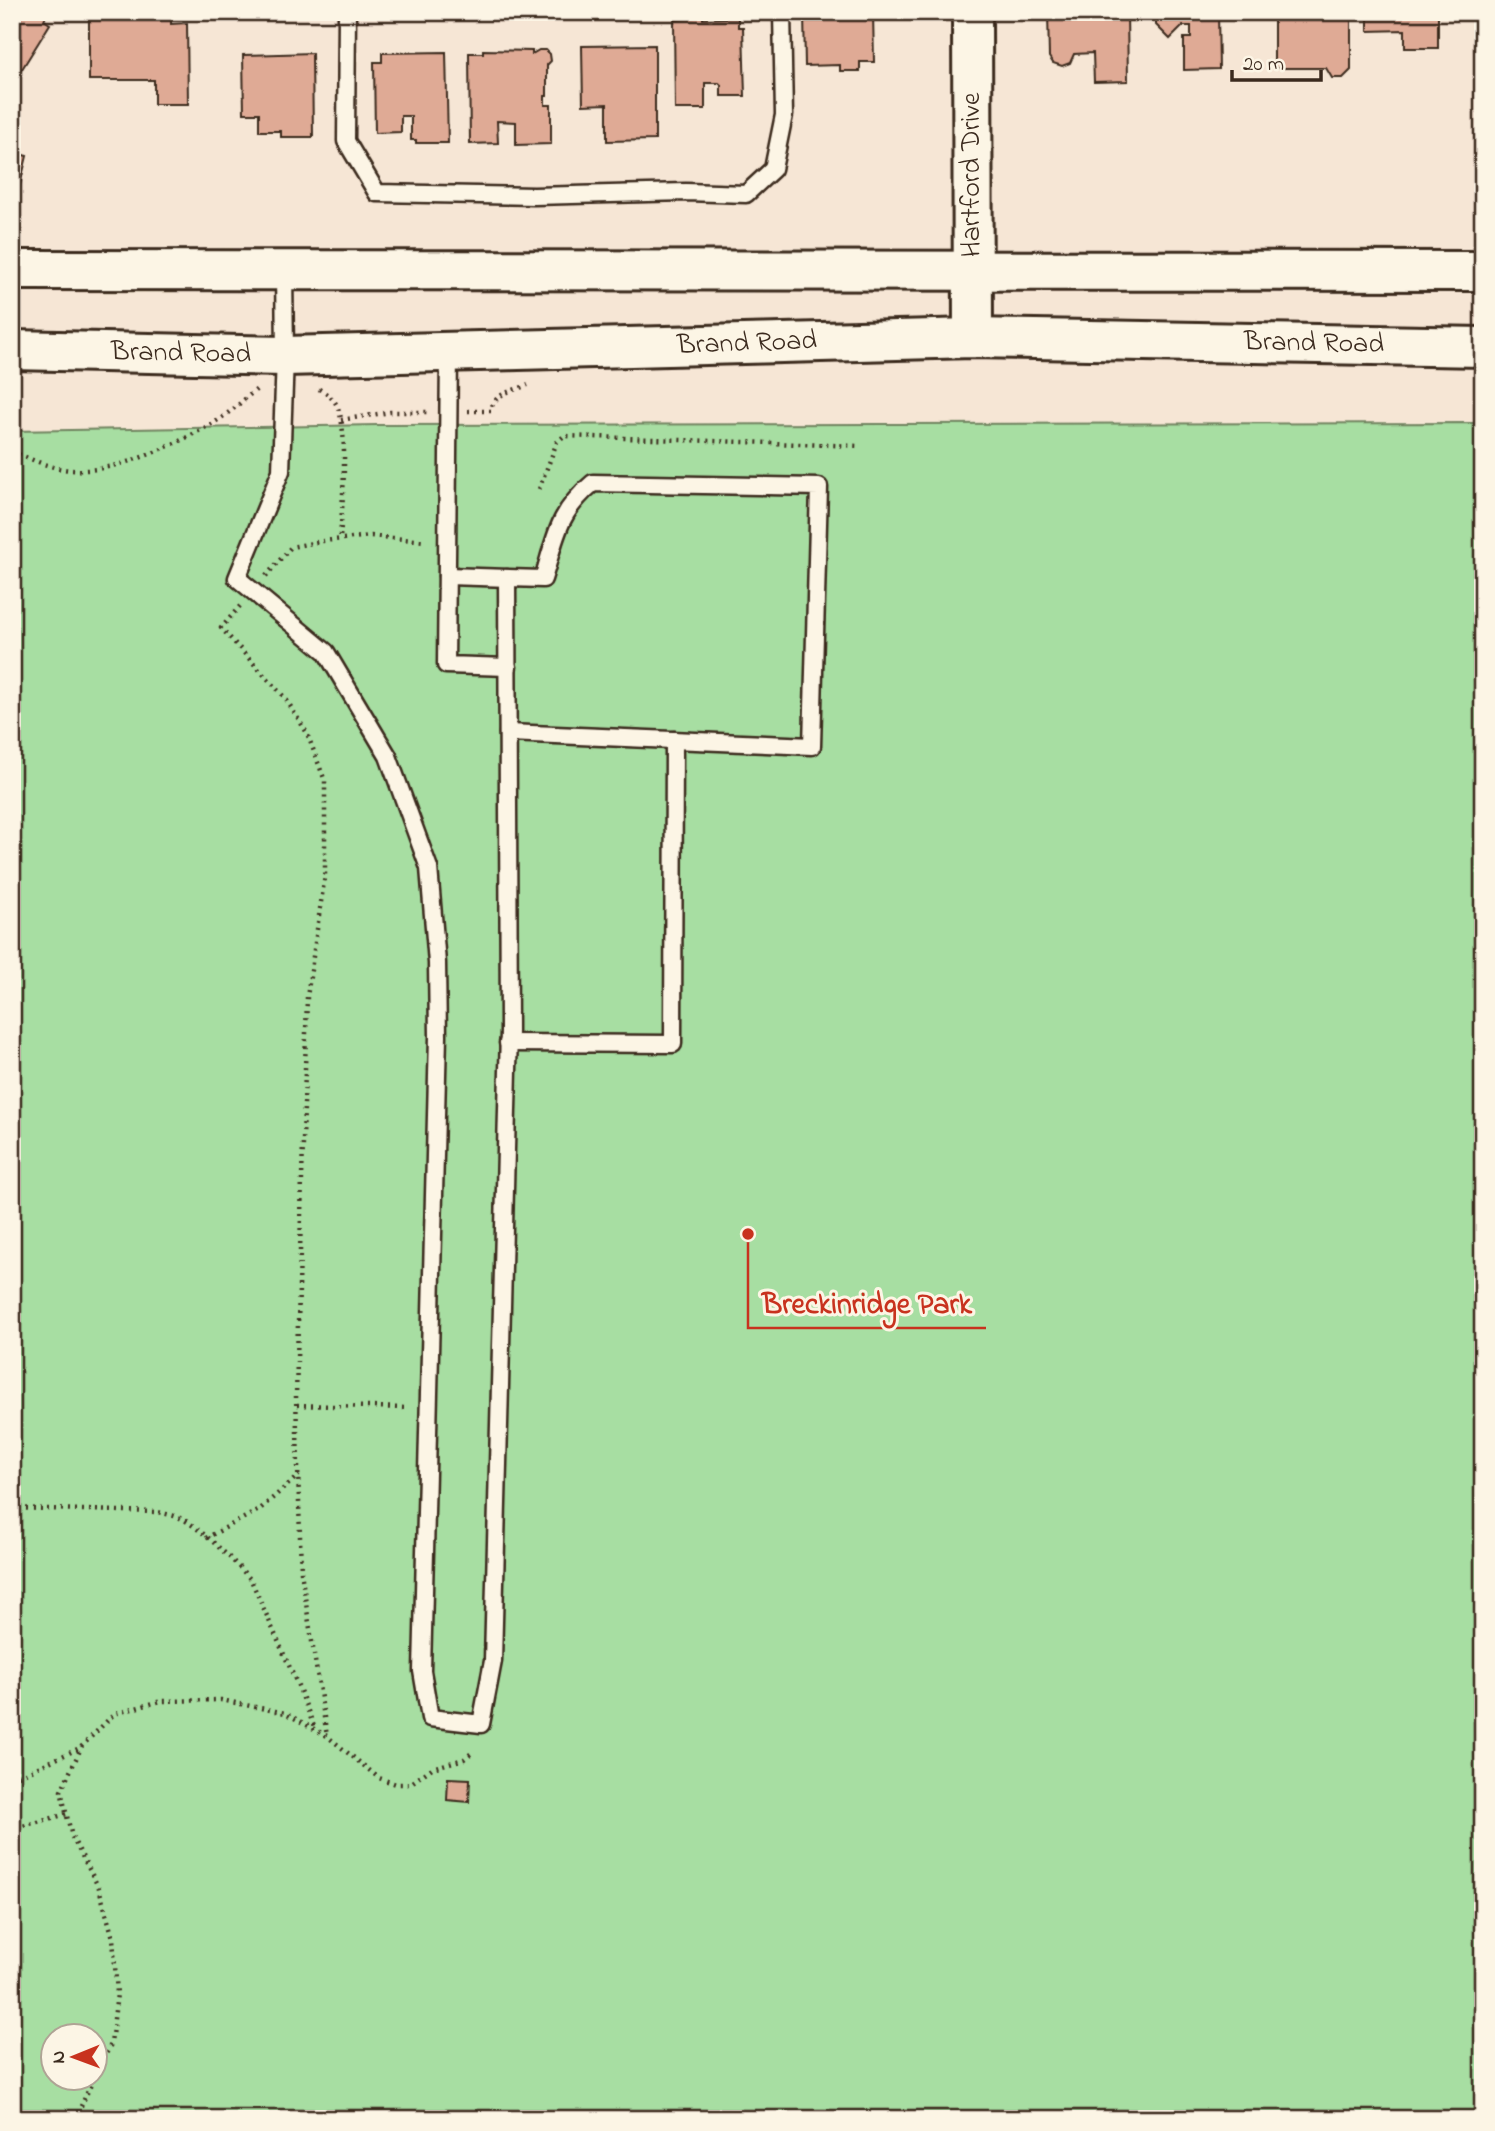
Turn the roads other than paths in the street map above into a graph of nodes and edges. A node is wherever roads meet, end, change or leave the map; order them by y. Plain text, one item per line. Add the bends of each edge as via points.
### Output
1 (347, 12) edge
2 (782, 12) edge
3 (972, 12) edge
4 (972, 269) junction
5 (12, 270) edge
6 (284, 270) junction
7 (1483, 271) edge
8 (973, 338) junction
9 (1483, 347) edge
10 (12, 350) edge
11 (449, 351) junction
12 (273, 370) junction
13 (447, 576) junction
14 (507, 578) junction
15 (508, 667) junction
16 (508, 733) junction
17 (674, 740) junction
18 (508, 1043) junction

1 - 2 lane via 346,141 377,192 534,197 746,194 773,169 784,115
3 - 4 main road, Hartford Drive
4 - 6 main road
4 - 7 main road
4 - 8 main road, Hartford Drive
5 - 6 main road
6 - 12 lane
8 - 9 main road, Brand Road
8 - 11 main road, Brand Road
10 - 12 main road, Brand Road
11 - 12 main road, Brand Road
11 - 13 lane
12 - 18 lane via 281,471 237,578 326,652 388,756 429,868 438,1036 422,1671 430,1718 481,1724 493,1661
13 - 14 lane
13 - 15 lane via 446,665
14 - 15 lane
14 - 17 lane via 543,579 564,514 593,484 819,487 812,746
15 - 16 lane
16 - 17 lane
16 - 18 lane
17 - 18 lane via 673,1044

